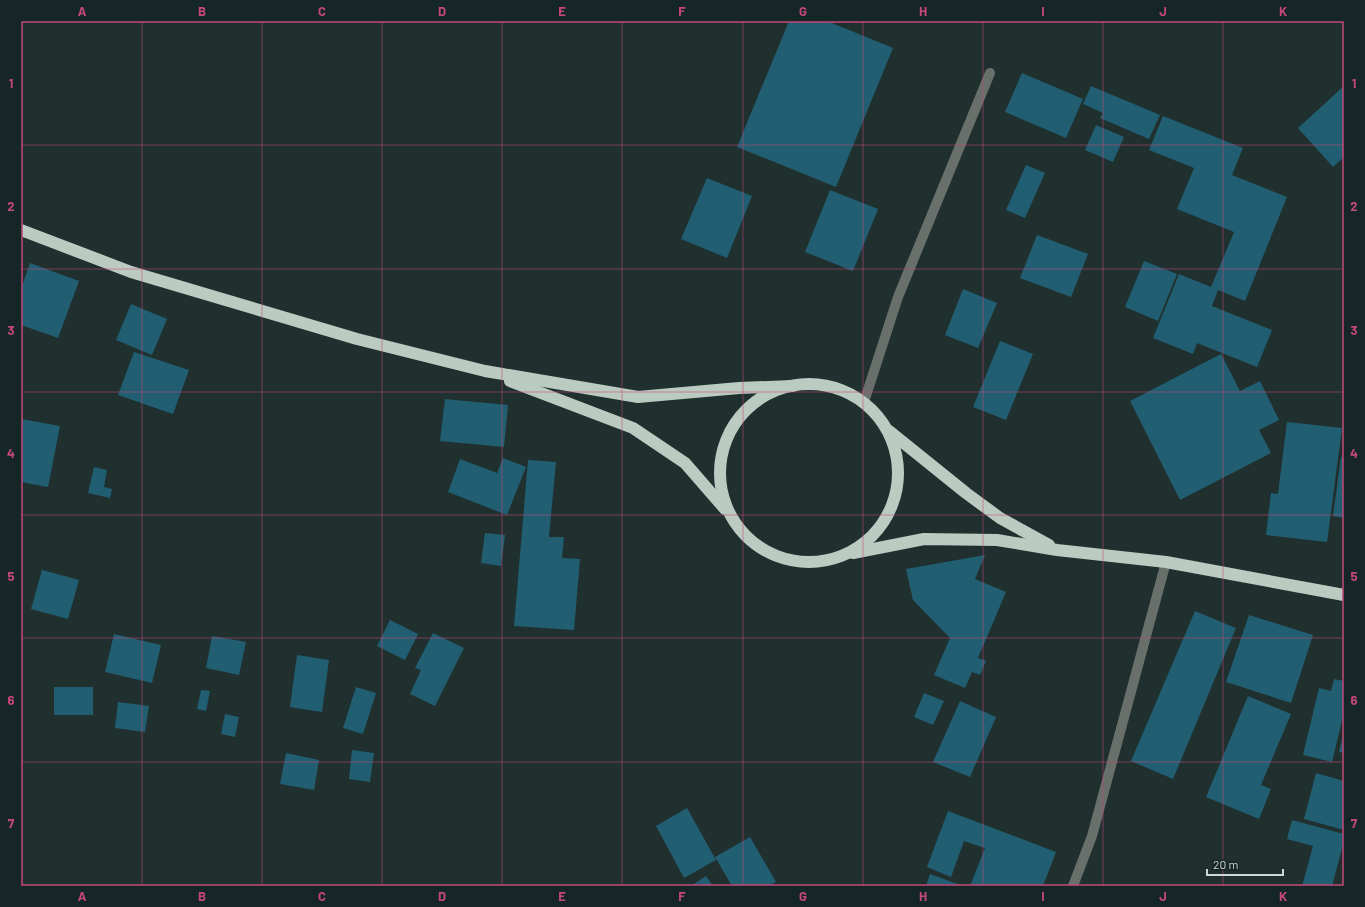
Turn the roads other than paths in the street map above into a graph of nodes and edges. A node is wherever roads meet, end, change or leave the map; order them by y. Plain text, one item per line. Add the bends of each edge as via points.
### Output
1 (990, 73) dead end
2 (21, 230) edge
3 (484, 371) junction
4 (793, 386) junction
5 (864, 402) junction
6 (888, 430) junction
7 (731, 516) junction
8 (1057, 550) junction
9 (844, 555) junction
10 (1166, 562) junction
11 (1344, 595) edge
12 (1073, 886) edge

1 - 5 street via 898,297
2 - 3 highway via 139,274 357,339
3 - 4 highway via 638,397
3 - 7 highway via 634,428 684,463
4 - 5 highway via 812,384 830,387
4 - 7 highway via 775,391 759,400 734,427 721,462 720,481
5 - 6 highway
6 - 8 highway via 966,494
6 - 9 highway via 895,447 898,466 898,484 893,502 874,534
7 - 9 highway via 742,532 771,554 807,562 825,561
8 - 9 highway via 997,540 924,539
8 - 10 highway
10 - 11 highway
10 - 12 street via 1092,836

